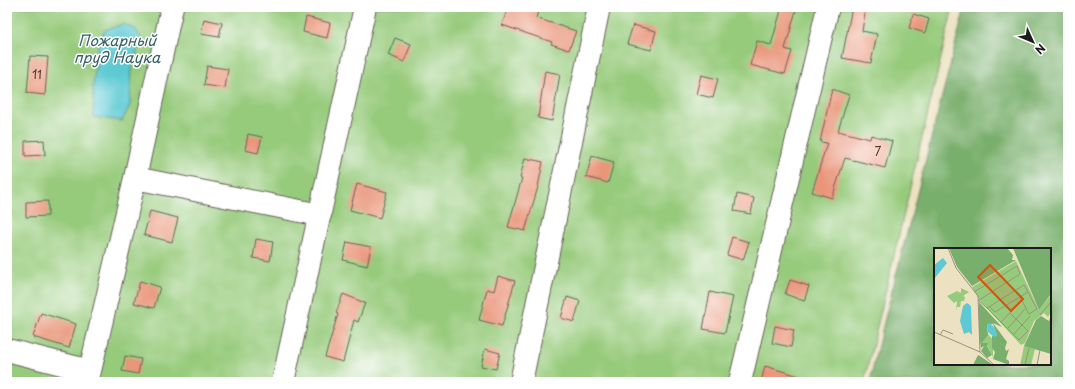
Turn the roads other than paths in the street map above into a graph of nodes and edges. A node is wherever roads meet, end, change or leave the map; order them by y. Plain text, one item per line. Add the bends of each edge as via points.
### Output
1 (172, 7) edge
2 (365, 7) edge
3 (599, 7) edge
4 (828, 7) edge
5 (135, 178) junction
6 (320, 215) junction
7 (7, 350) edge
8 (88, 376) edge
9 (282, 382) edge
10 (521, 382) edge
11 (740, 382) edge

1 - 5 lane
2 - 6 lane
3 - 10 lane
4 - 11 lane
5 - 6 lane
5 - 8 lane
6 - 9 lane
7 - 8 lane

